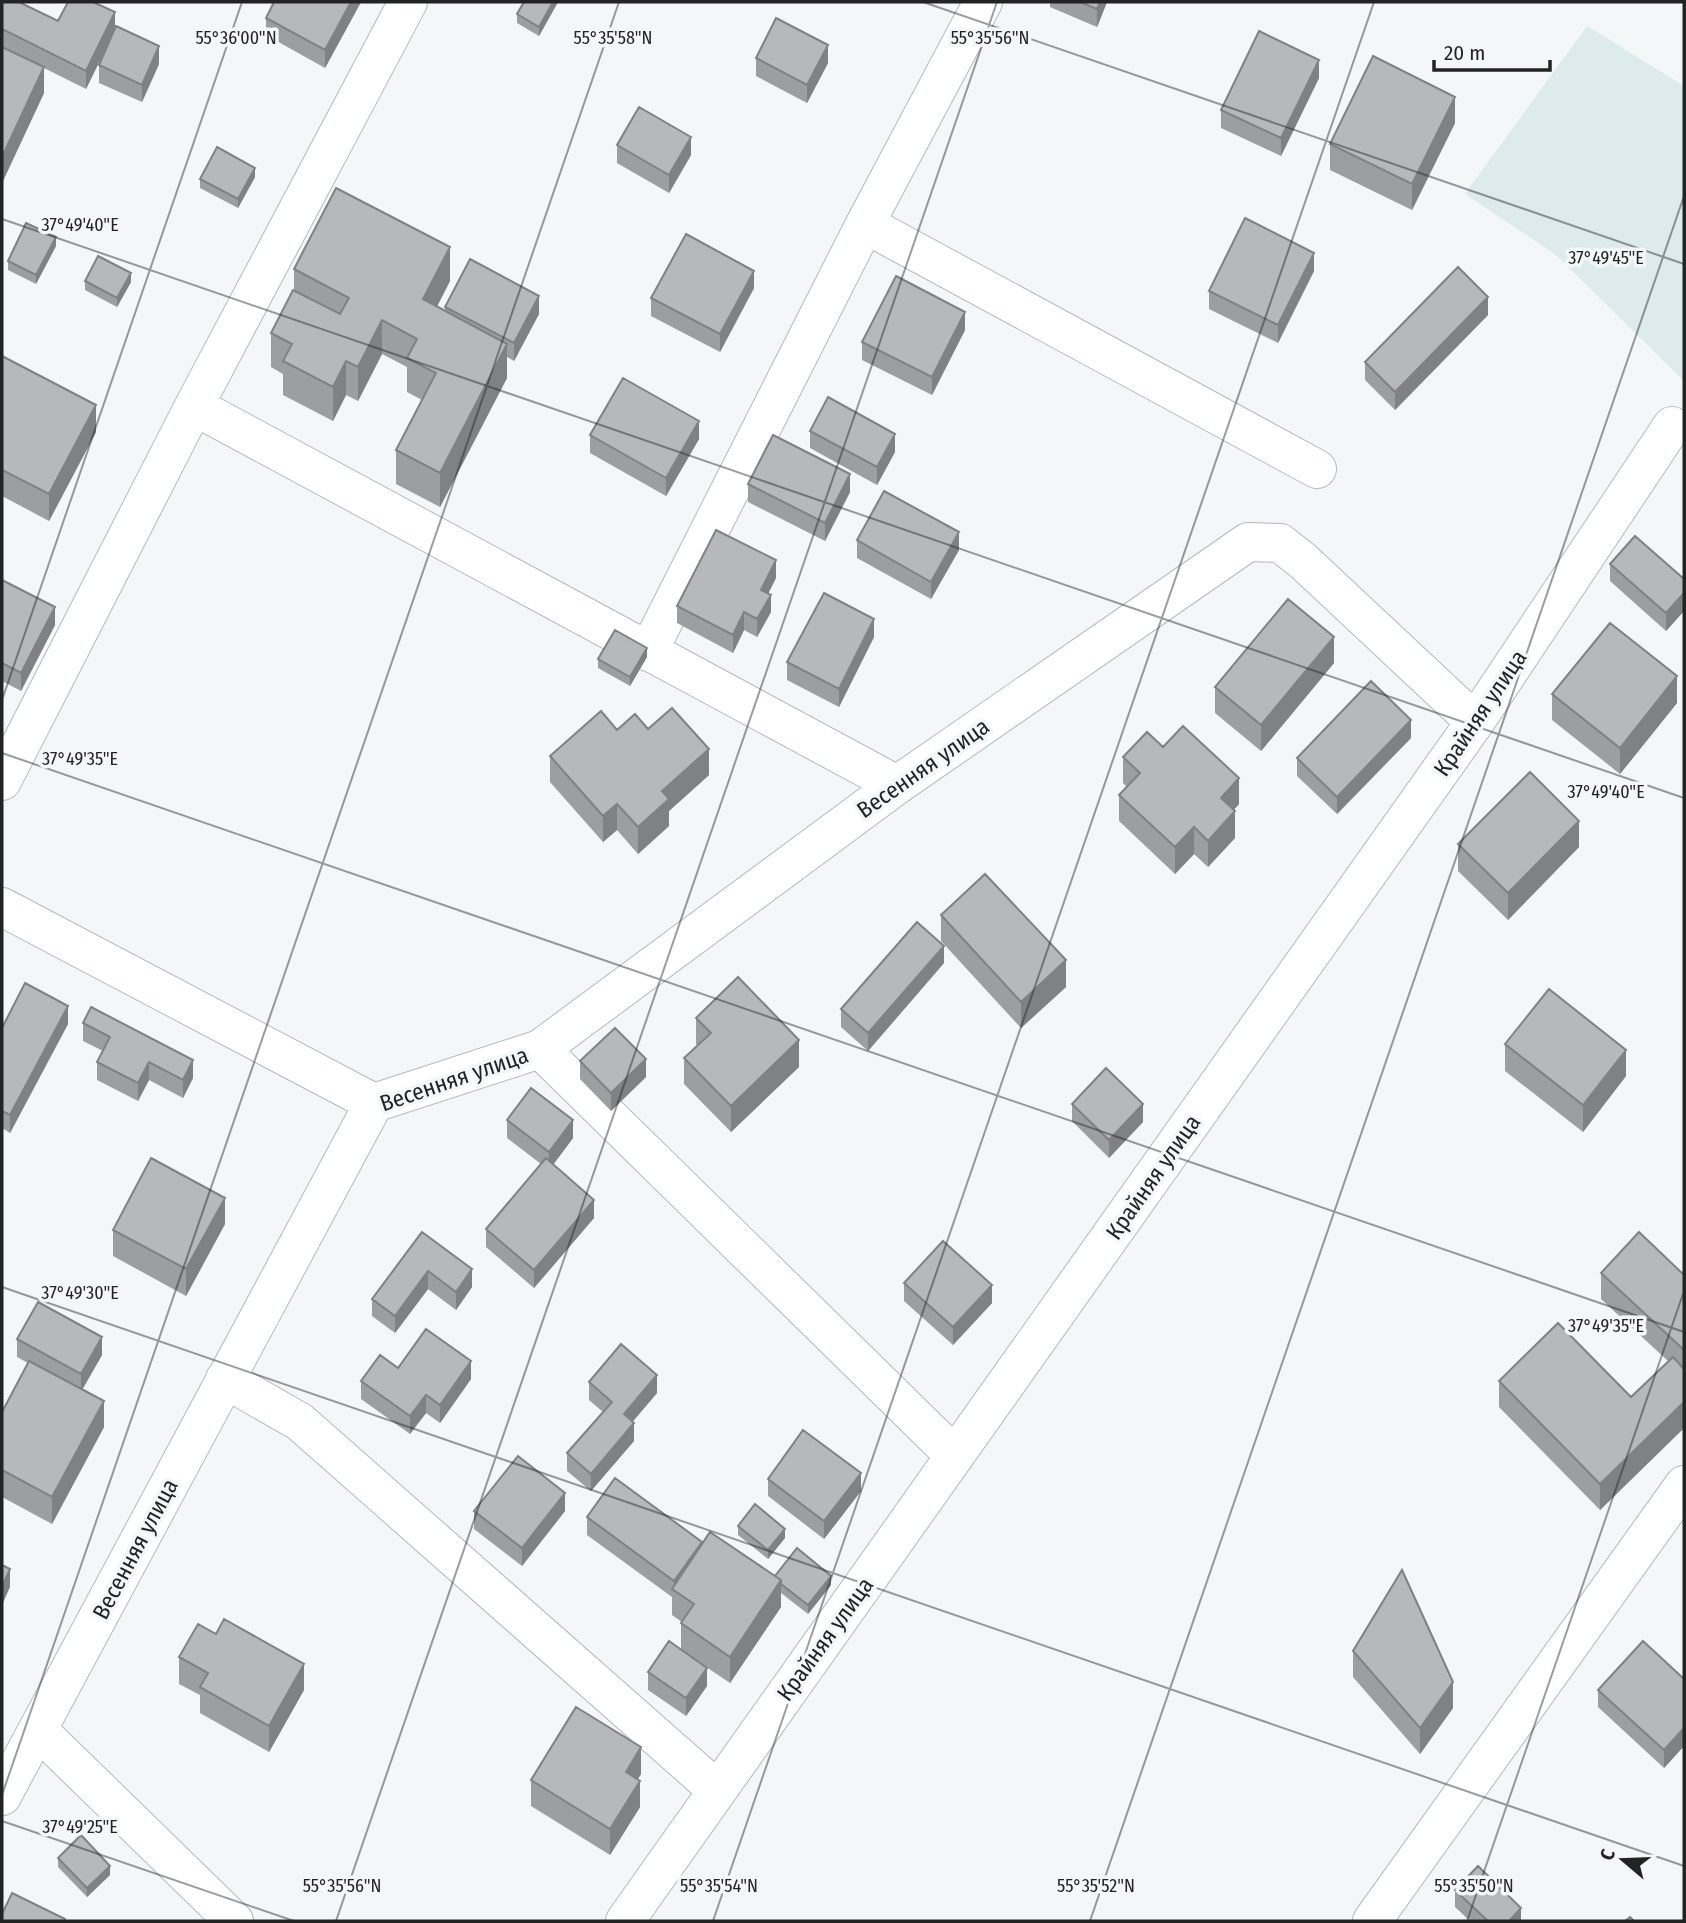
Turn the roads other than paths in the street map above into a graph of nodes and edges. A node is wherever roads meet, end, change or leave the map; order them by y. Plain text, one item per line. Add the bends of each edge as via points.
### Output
1 (408, 2) edge
2 (983, 2) edge
3 (865, 224) junction
4 (194, 406) junction
5 (1672, 426) dead end
6 (1317, 469) dead end
7 (648, 652) junction
8 (1475, 722) junction
9 (2, 781) edge
10 (897, 785) junction
11 (2, 907) edge
12 (540, 1049) junction
13 (373, 1103) junction
14 (225, 1379) junction
15 (955, 1457) junction
16 (1684, 1485) edge
17 (38, 1730) junction
18 (716, 1789) junction
19 (2, 1797) edge
20 (234, 1921) edge
21 (625, 1921) edge
22 (1372, 1921) edge

1 - 4 street
2 - 3 street
3 - 6 street
3 - 7 street
4 - 7 street
4 - 9 street
5 - 8 street, Крайняя улица
7 - 10 street
8 - 10 street, Весенняя улица via 1303,561 1280,543 1248,542
8 - 15 street, Крайняя улица
10 - 12 street, Весенняя улица
11 - 13 street
12 - 13 street, Весенняя улица
12 - 15 street
13 - 14 street, Весенняя улица
14 - 17 street, Весенняя улица
14 - 18 street via 300,1422
15 - 18 street, Крайняя улица
16 - 22 street
17 - 19 street, Весенняя улица
17 - 20 street
18 - 21 street, Крайняя улица

